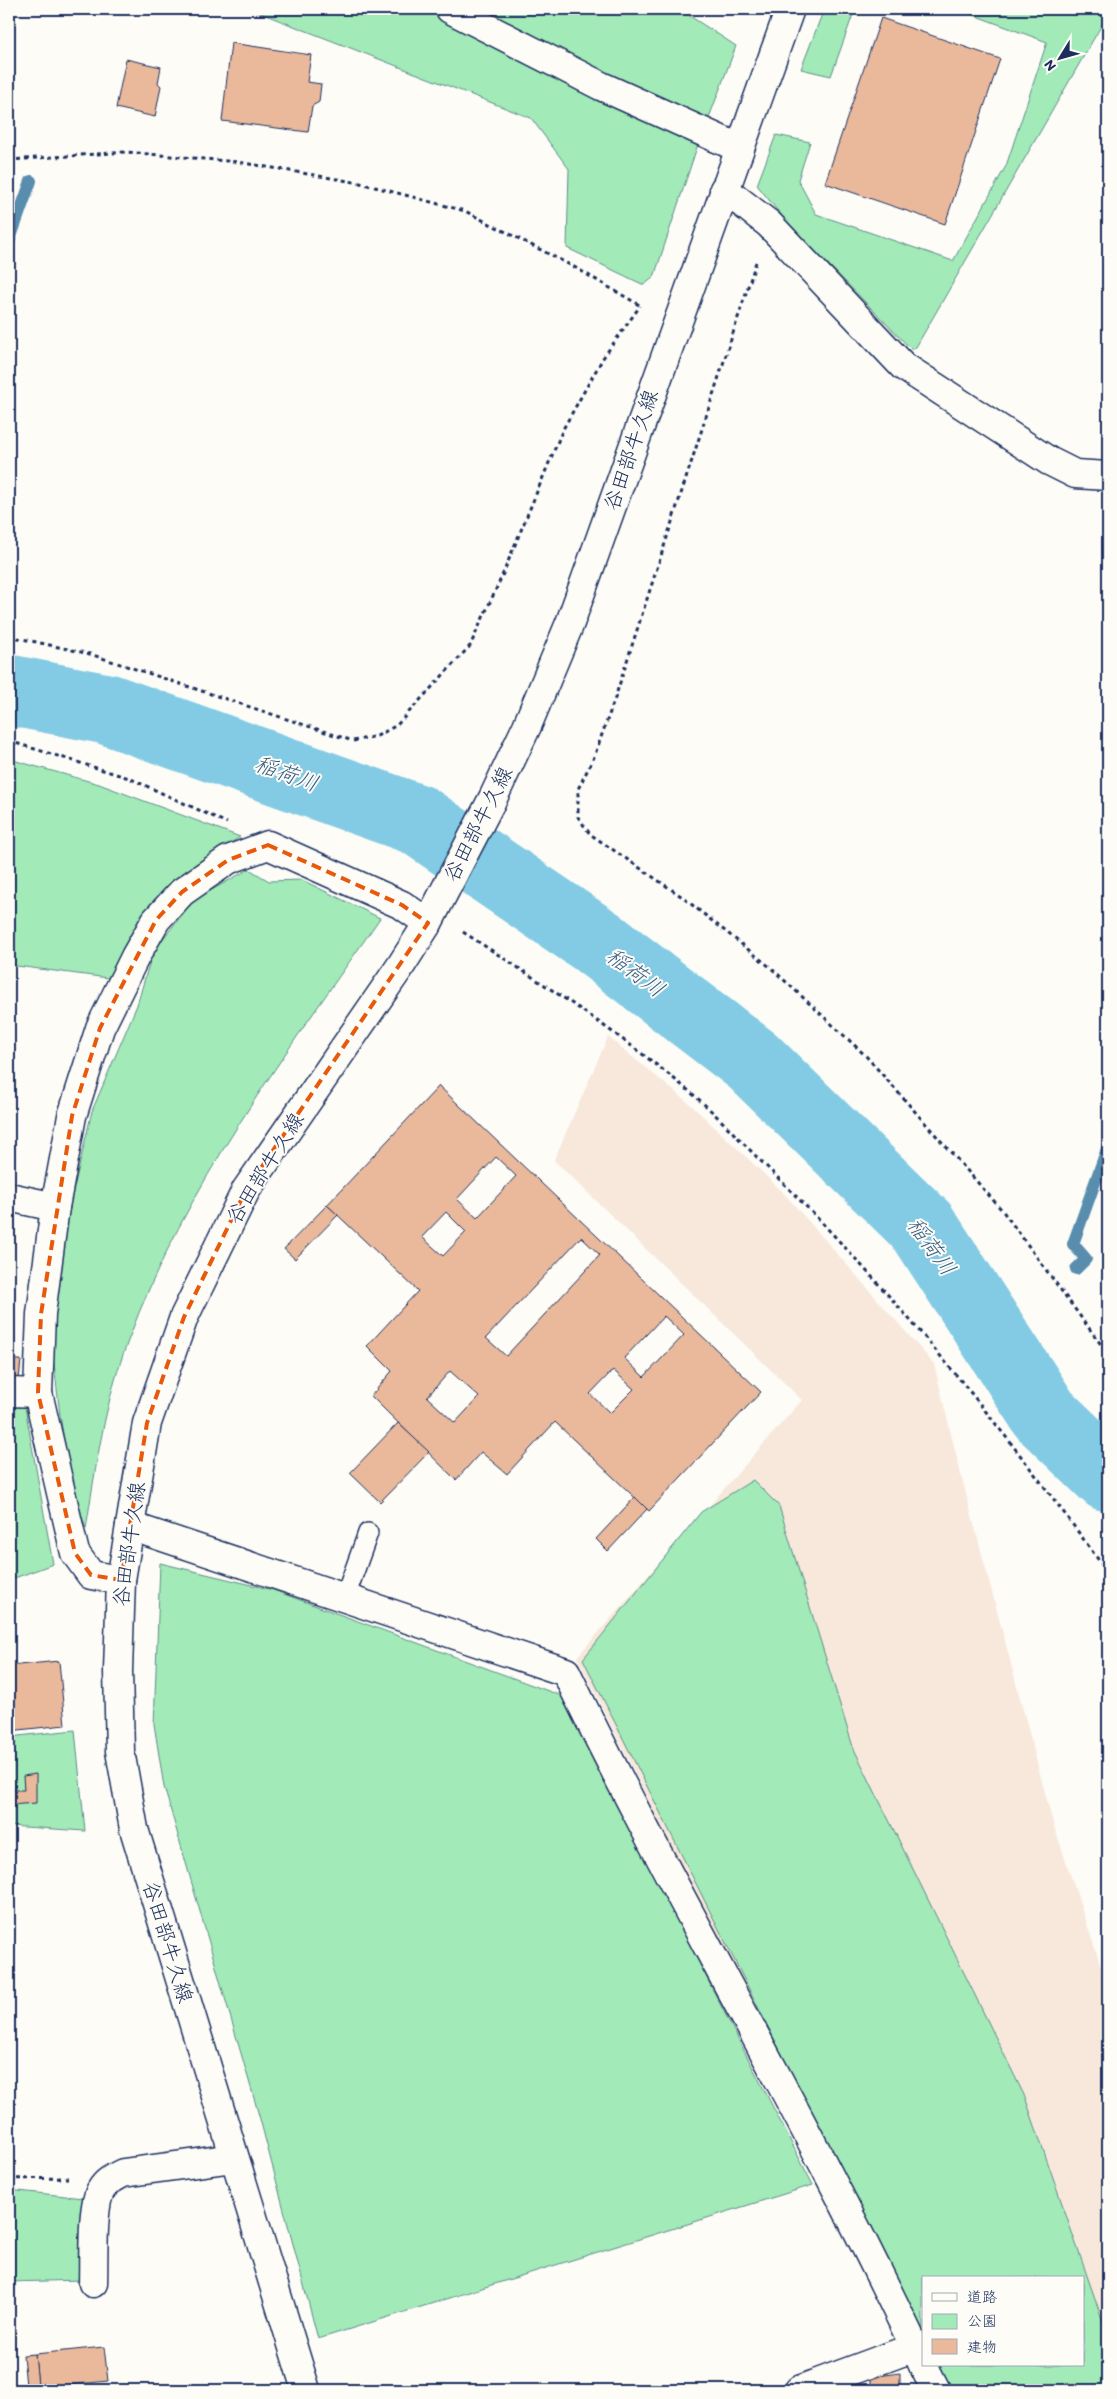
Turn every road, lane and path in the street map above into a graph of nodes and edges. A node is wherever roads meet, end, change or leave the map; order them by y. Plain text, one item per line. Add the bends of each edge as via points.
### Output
1 (450, 9) edge
2 (790, 9) edge
3 (739, 148) junction
4 (9, 160) edge
5 (724, 189) junction
6 (769, 224) junction
7 (640, 306) junction
8 (676, 320) junction
9 (1108, 476) edge
10 (9, 636) edge
11 (9, 741) edge
12 (268, 845) junction
13 (432, 914) junction
14 (9, 1197) edge
15 (55, 1207) junction
16 (1108, 1354) edge
17 (9, 1392) edge
18 (38, 1393) junction
19 (130, 1526) junction
20 (368, 1533) dead end
21 (1108, 1573) edge
22 (121, 1580) junction
23 (345, 1597) junction
24 (234, 2158) junction
25 (9, 2179) edge
26 (108, 2181) junction
27 (93, 2283) dead end
28 (920, 2359) edge
29 (924, 2366) edge
30 (306, 2390) edge
31 (799, 2390) edge
32 (936, 2390) edge

1 - 3 street via 601,86
2 - 3 street, 谷田部牛久線
3 - 5 street, 谷田部牛久線
4 - 7 path via 126,152 238,162 360,183 465,211 576,268
5 - 6 street
5 - 8 street, 谷田部牛久線
6 - 9 street via 903,366 1049,461 1076,474
6 - 16 path via 615,698 594,757 578,790 578,817 590,834 681,896 770,967 865,1056 1002,1210
7 - 8 path
7 - 10 path via 602,358 563,428 470,646 397,725 377,736 353,740 90,654
8 - 13 street, 谷田部牛久線 via 570,623 493,798
11 - 12 path via 129,778
12 - 13 street via 402,905
12 - 15 street via 228,860 182,892 156,920 100,1028 72,1116
13 - 19 street, 谷田部牛久線 via 395,975 246,1190 181,1326 147,1423
13 - 21 path via 565,997 690,1092 827,1226 937,1351 1008,1439
14 - 15 street
15 - 18 street via 41,1314
17 - 18 street
18 - 22 street via 75,1553 92,1575
19 - 22 street, 谷田部牛久線
19 - 23 street
20 - 23 lane
22 - 24 street, 谷田部牛久線 via 120,1751 134,1829
23 - 28 street via 566,1672 613,1770 806,2128
24 - 26 street via 123,2173
24 - 30 street, 谷田部牛久線
25 - 26 path via 84,2178
26 - 27 street via 100,2191 95,2218
28 - 31 street
29 - 32 street

